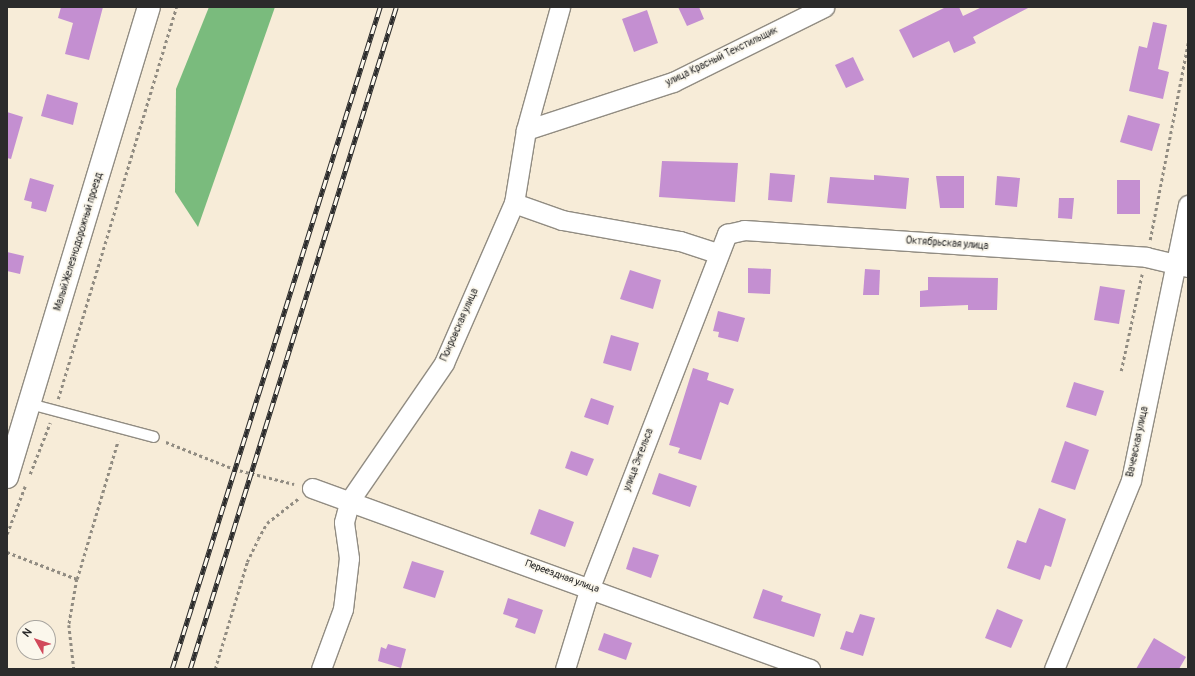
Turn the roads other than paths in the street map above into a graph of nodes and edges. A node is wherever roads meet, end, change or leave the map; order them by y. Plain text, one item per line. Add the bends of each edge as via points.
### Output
1 (149, 7) edge
2 (560, 7) edge
3 (824, 7) edge
4 (526, 130) junction
5 (514, 203) junction
6 (1188, 205) edge
7 (718, 253) junction
8 (1182, 264) edge
9 (30, 404) junction
10 (154, 437) road end
11 (12, 441) edge
12 (7, 477) edge
13 (312, 488) road end
14 (350, 500) junction
15 (590, 586) junction
16 (321, 669) edge
17 (565, 669) edge
18 (810, 669) edge
19 (1054, 669) edge

1 - 9 street, Малый Железнодорожный проезд
2 - 4 street, Покровская улица
3 - 4 street, улица Красный Текстильщик via 673,82
4 - 5 street, Покровская улица
5 - 7 street via 562,220 680,241
5 - 14 street, Покровская улица via 444,363
6 - 8 street, Вачевская улица
7 - 8 street, Октябрьская улица via 727,234 744,230 1146,257
7 - 15 street, улица Энгельса
8 - 19 street, Вачевская улица via 1131,480
9 - 10 lane
9 - 11 street, Малый Железнодорожный проезд
11 - 12 street, Малый Железнодорожный проезд
13 - 14 street, Переездная улица
14 - 15 street, Переездная улица
14 - 16 street, Покровская улица via 344,522 349,558 343,609
15 - 17 street, улица Энгельса
15 - 18 street, Переездная улица

